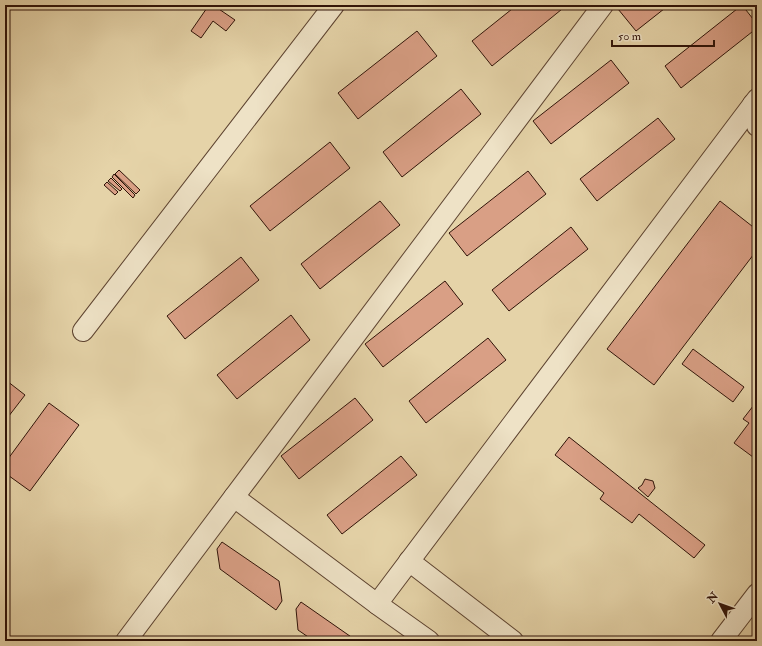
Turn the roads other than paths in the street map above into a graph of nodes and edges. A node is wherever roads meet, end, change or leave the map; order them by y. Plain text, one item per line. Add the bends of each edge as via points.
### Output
1 (334, 5) edge
2 (603, 5) edge
3 (755, 101) edge
4 (757, 126) edge
5 (83, 331) dead end
6 (234, 498) junction
7 (409, 562) junction
8 (757, 594) edge
9 (377, 604) junction
10 (126, 641) edge
11 (429, 641) edge
12 (513, 641) edge
13 (722, 641) edge

1 - 5 street
2 - 6 street
3 - 4 street
3 - 7 street
6 - 9 street
6 - 10 street
7 - 9 street
7 - 12 street
8 - 13 street
9 - 11 street

